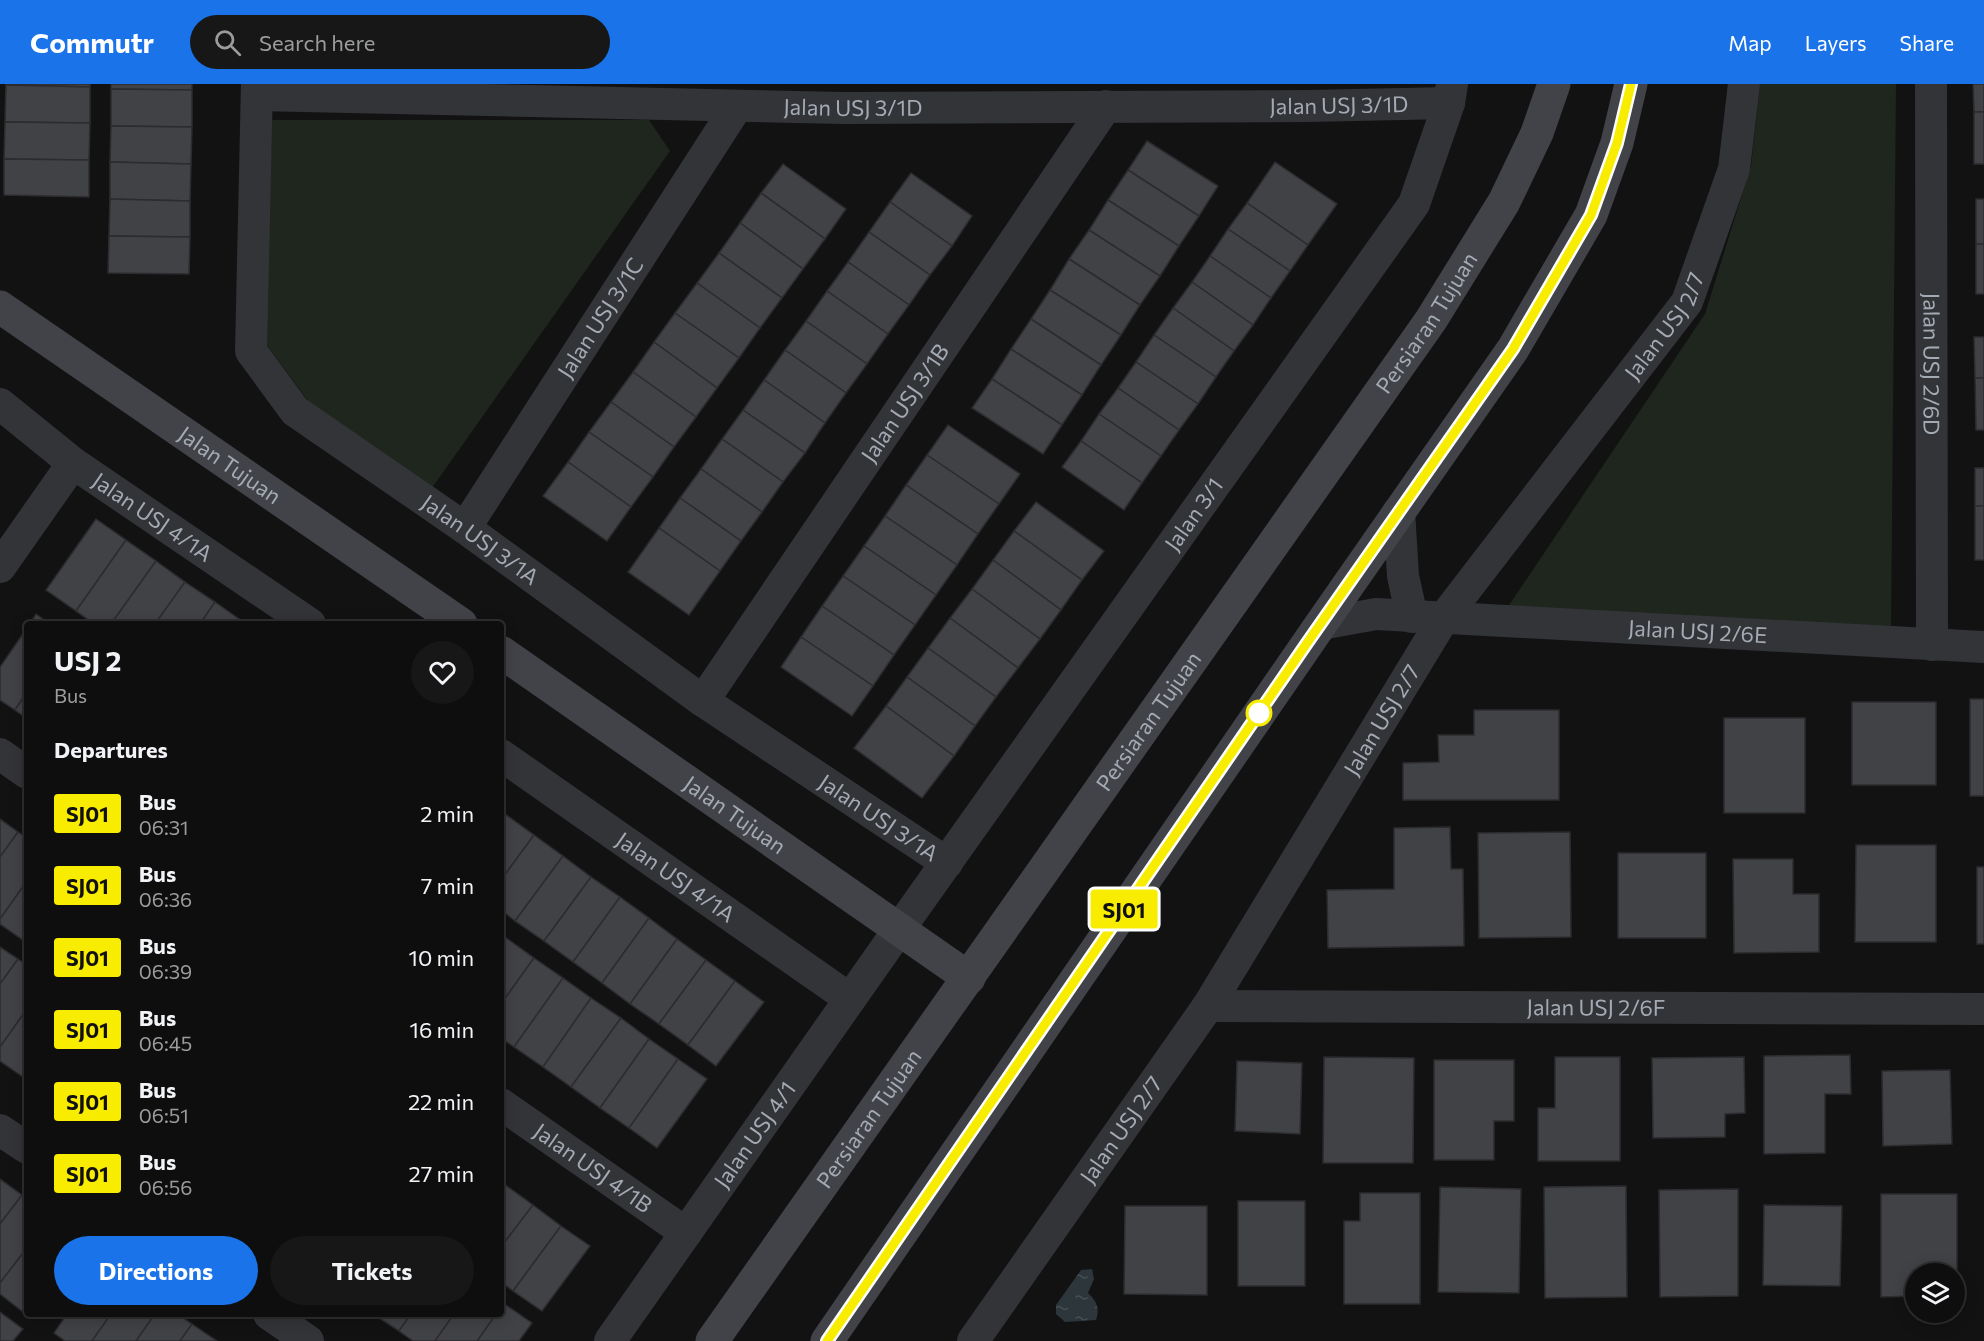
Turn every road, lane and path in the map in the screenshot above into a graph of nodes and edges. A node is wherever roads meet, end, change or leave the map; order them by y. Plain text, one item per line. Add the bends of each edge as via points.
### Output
1 (1554, 84) edge
2 (1631, 84) edge
3 (1744, 84) edge
4 (1931, 84) edge
5 (257, 90) edge
6 (1450, 93) edge
7 (737, 106) junction
8 (1106, 106) junction
9 (0, 307) edge
10 (0, 404) edge
11 (74, 463) junction
12 (1399, 511) junction
13 (465, 528) junction
14 (0, 567) edge
15 (1412, 617) junction
16 (1443, 619) junction
17 (306, 621) edge
18 (457, 621) edge
19 (1321, 624) junction
20 (1932, 645) junction
21 (1984, 647) edge
22 (504, 654) edge
23 (703, 701) junction
24 (0, 754) edge
25 (504, 757) edge
26 (24, 771) edge
27 (947, 863) junction
28 (900, 928) junction
29 (969, 978) junction
30 (850, 999) junction
31 (1208, 1006) junction
32 (1984, 1008) edge
33 (504, 1106) edge
34 (0, 1130) edge
35 (24, 1146) edge
36 (686, 1233) junction
37 (272, 1317) edge
38 (308, 1341) edge
39 (610, 1341) edge
40 (712, 1341) edge
41 (827, 1341) edge
42 (973, 1341) edge

1 - 29 main road, Persiaran Tujuan via 1537,133 1504,202 1431,320
2 - 12 main road via 1617,143 1591,215 1513,349
3 - 16 street, Jalan USJ 2/7 via 1734,169 1688,302
4 - 20 street, Jalan USJ 2/6D
5 - 7 street, Jalan USJ 3/1D
5 - 13 street, Jalan USJ 3/1A via 251,351 295,411
6 - 8 street, Jalan USJ 3/1D via 1308,106
6 - 27 street, Jalan 3/1 via 1414,204
7 - 8 street, Jalan USJ 3/1D
7 - 13 street, Jalan USJ 3/1C
8 - 23 street, Jalan USJ 3/1B
9 - 18 main road, Jalan Tujuan
10 - 11 street, Jalan USJ 4/1A
11 - 14 street
11 - 17 street, Jalan USJ 4/1A
12 - 15 street via 1403,576
12 - 19 main road
13 - 23 street, Jalan USJ 3/1A
15 - 16 street, Jalan USJ 2/6E
15 - 19 street, Jalan USJ 2/6E via 1376,615
16 - 20 street, Jalan USJ 2/6E
16 - 31 street, Jalan USJ 2/7
19 - 41 main road
20 - 21 street, Jalan USJ 2/6E
22 - 28 main road, Jalan Tujuan
23 - 27 street, Jalan USJ 3/1A
24 - 26 street
25 - 30 street, Jalan USJ 4/1A
27 - 28 street, Jalan 3/1
28 - 29 main road, Jalan Tujuan
28 - 30 street, Jalan USJ 4/1
29 - 40 main road, Persiaran Tujuan
30 - 36 street, Jalan USJ 4/1
31 - 32 street, Jalan USJ 2/6F
31 - 42 street, Jalan USJ 2/7
33 - 36 street, Jalan USJ 4/1B
34 - 35 street
36 - 39 street, Jalan USJ 4/1
37 - 38 street

